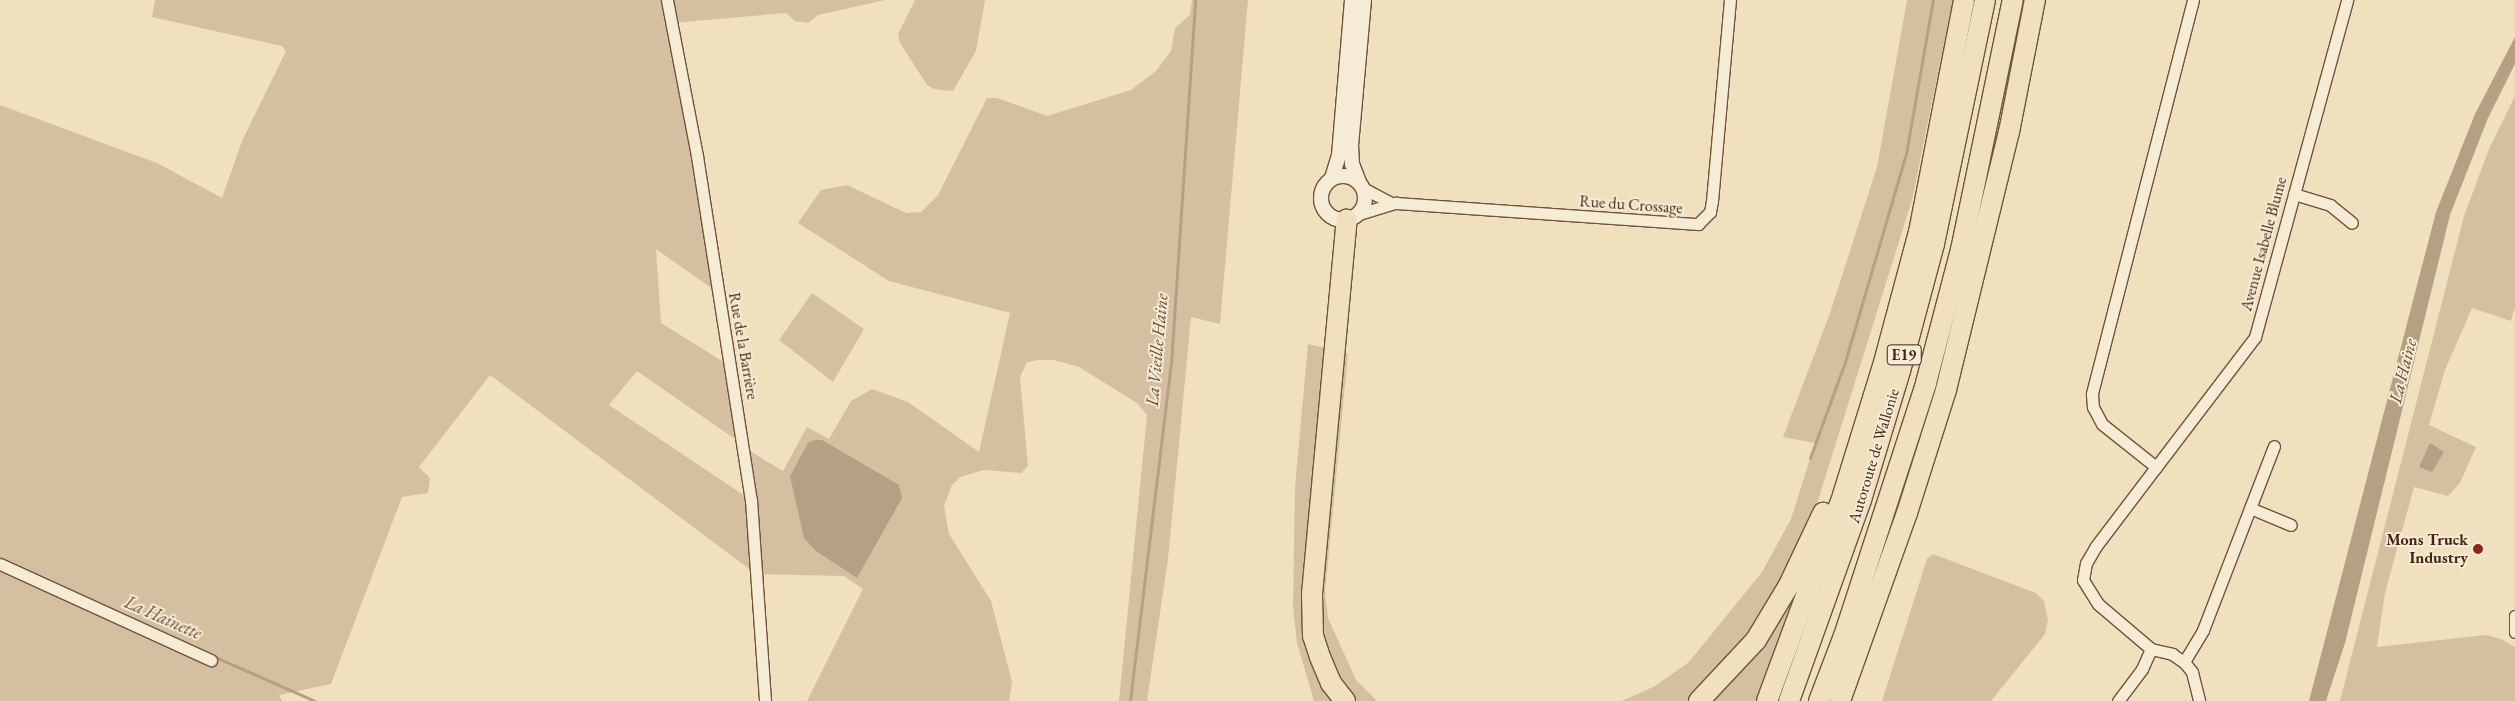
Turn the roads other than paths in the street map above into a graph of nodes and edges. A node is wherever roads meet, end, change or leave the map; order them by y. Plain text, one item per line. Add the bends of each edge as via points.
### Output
1 (667, 0) edge
2 (1352, 0) edge
3 (1364, 0) edge
4 (1730, 0) edge
5 (1964, 0) edge
6 (1985, 0) edge
7 (2014, 0) edge
8 (2194, 0) edge
9 (2347, 0) edge
10 (2034, 2) edge
11 (1332, 178) junction
12 (1361, 185) junction
13 (1925, 194) junction
14 (2294, 194) junction
15 (1391, 203) junction
16 (1353, 217) junction
17 (2352, 223) dead end
18 (2274, 446) dead end
19 (2156, 467) junction
20 (2250, 508) junction
21 (2290, 525) dead end
22 (0, 564) edge
23 (2515, 616) edge
24 (2515, 632) edge
25 (2151, 649) junction
26 (211, 660) dead end
27 (2184, 662) junction
28 (765, 701) edge
29 (1345, 701) edge
30 (1699, 701) edge
31 (1766, 701) edge
32 (1789, 701) edge
33 (1819, 701) edge
34 (1840, 701) edge
35 (2118, 701) edge
36 (2199, 701) edge

1 - 28 street, Rue de la Barrière via 697,156 751,500
2 - 11 street via 1338,155
3 - 12 street via 1351,146 1352,164
4 - 15 street, Rue du Crossage via 1712,201 1710,212 1698,224
5 - 13 highway
6 - 32 highway, Autoroute de Wallonie / E19 via 1934,244 1900,371 1861,500
7 - 33 highway, Autoroute de Wallonie / E19 via 1963,240 1926,383 1847,626
8 - 19 street via 2092,394 2102,424
9 - 14 street, Avenue Isabelle Blume
10 - 34 highway via 2007,142 1946,390 1907,513
11 - 12 street via 1346,175
11 - 16 street via 1323,188 1324,208 1333,218
12 - 15 street
12 - 16 street via 1365,202
13 - 30 highway via 1846,450 1816,530 1790,585 1756,640
13 - 31 highway via 1919,232 1875,394 1843,495
14 - 17 street via 2330,205
14 - 19 street, Avenue Isabelle Blume via 2253,342
15 - 16 street
16 - 29 highway via 1312,594 1313,636 1331,682
18 - 20 street
19 - 25 street, Avenue Isabelle Blume via 2096,546 2086,563 2083,580 2098,604
20 - 21 street
20 - 27 street via 2203,630
22 - 26 street
23 - 24 street
25 - 27 street, Avenue Isabelle Blume via 2172,654
25 - 35 street via 2142,670
27 - 36 street via 2192,672

